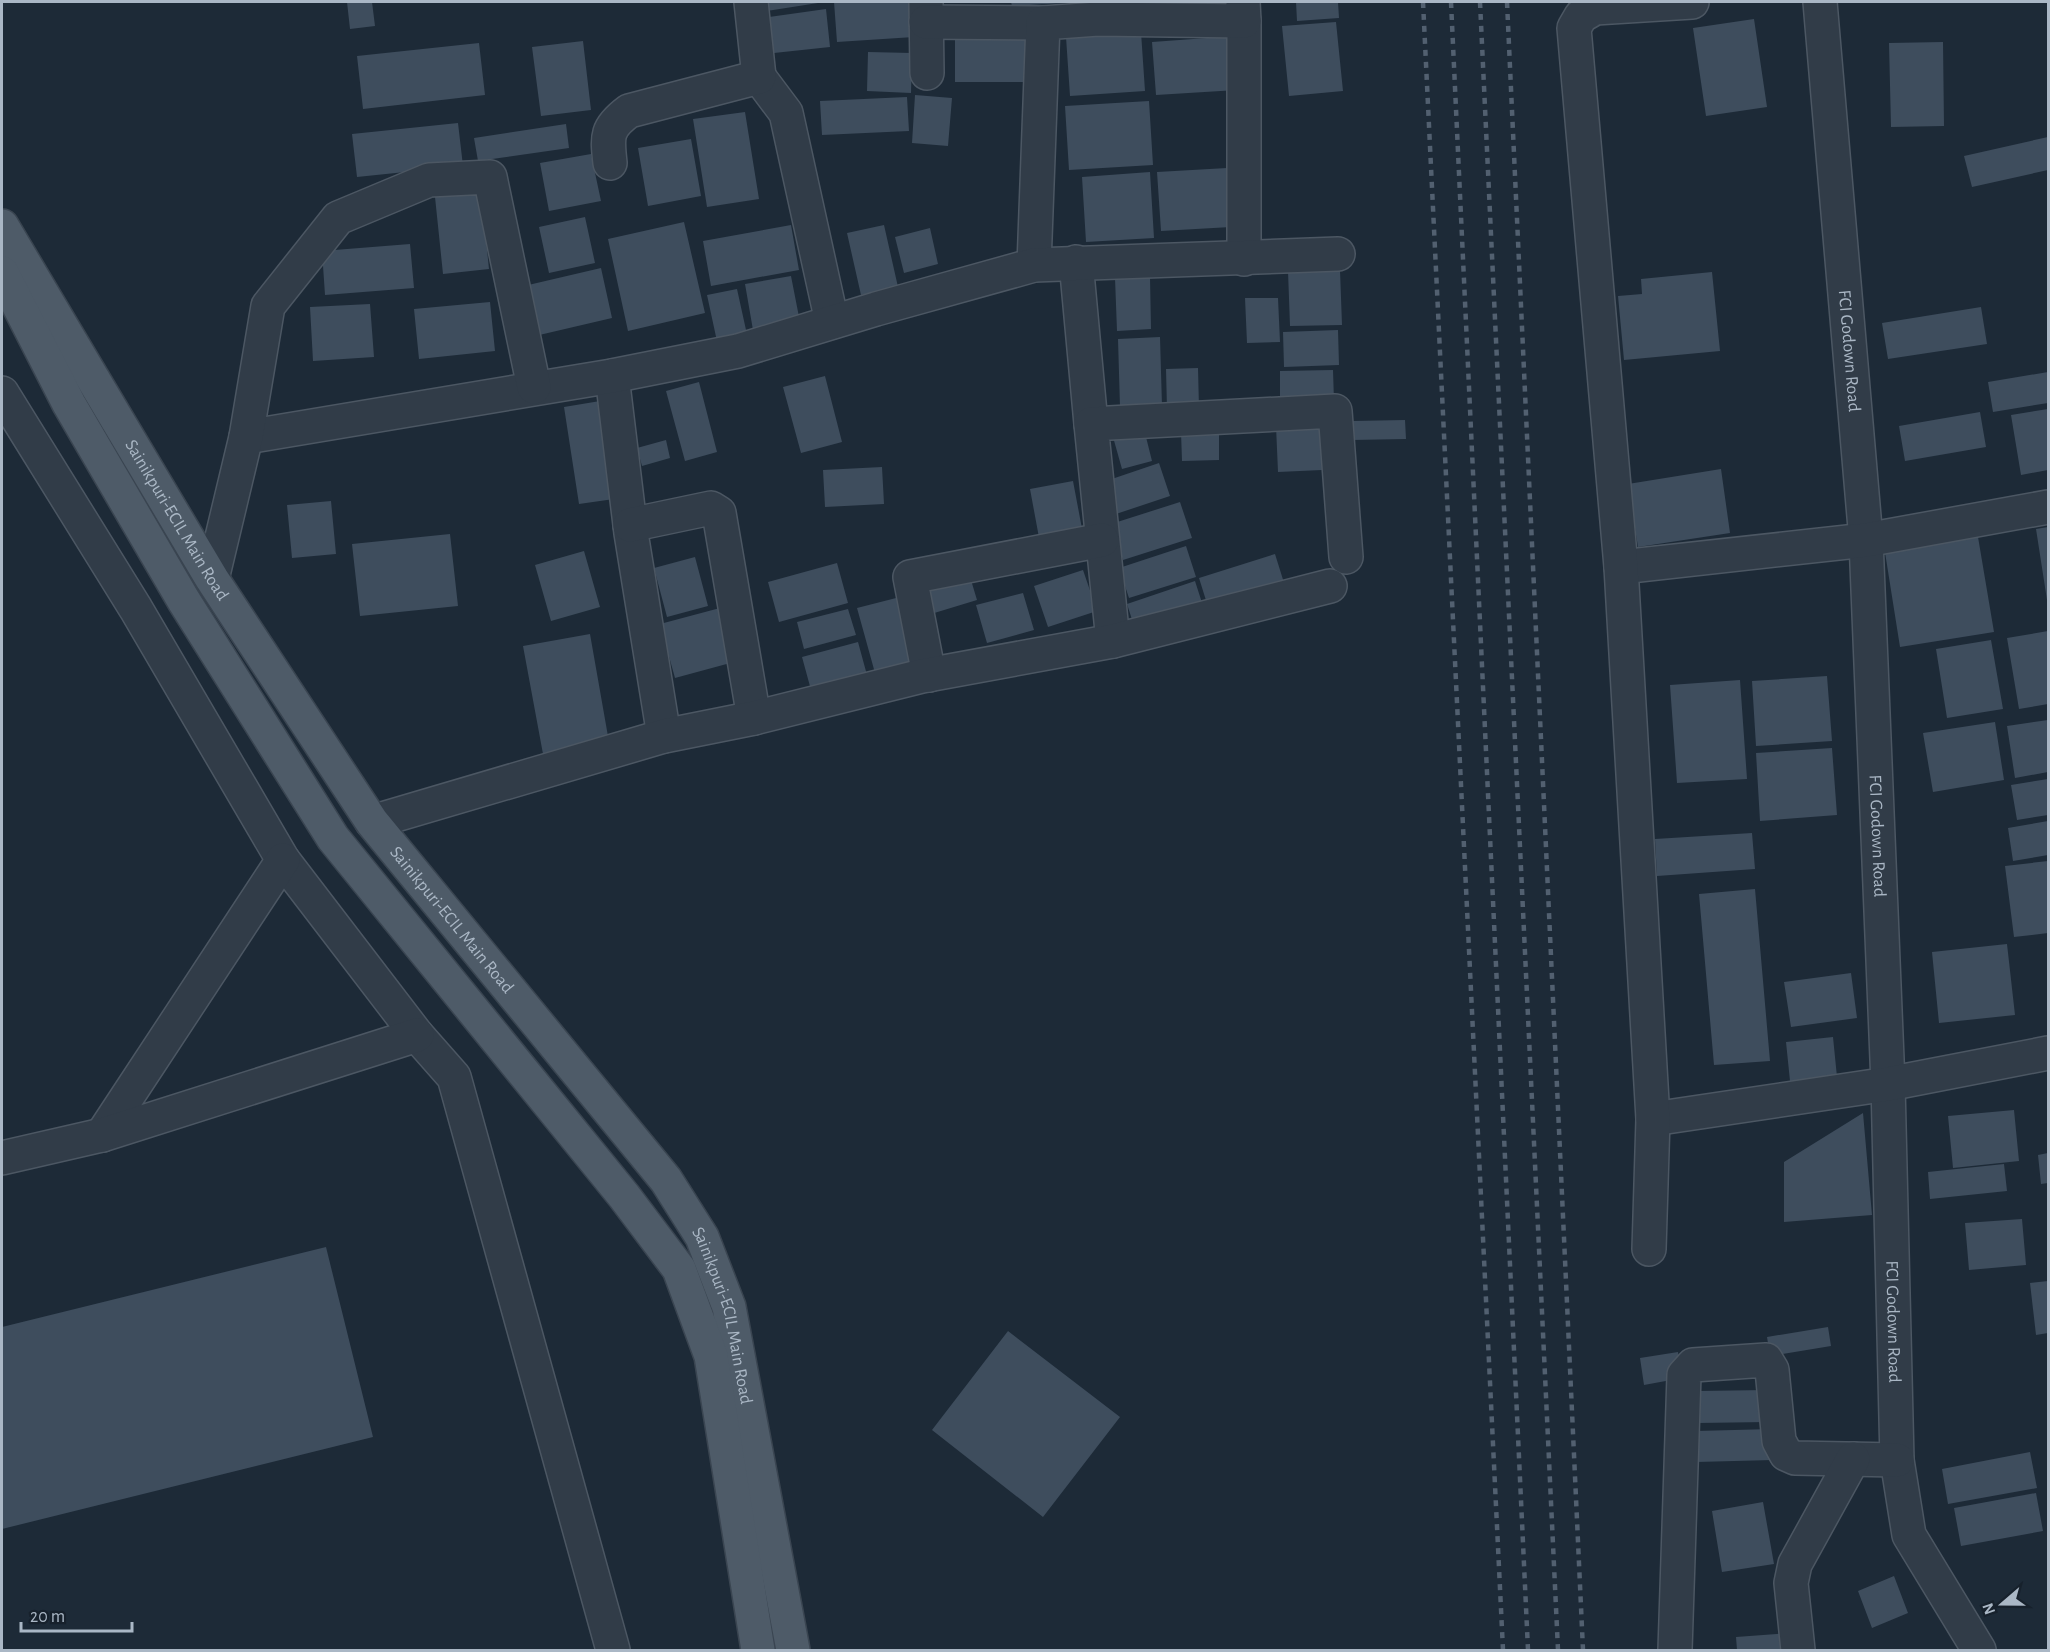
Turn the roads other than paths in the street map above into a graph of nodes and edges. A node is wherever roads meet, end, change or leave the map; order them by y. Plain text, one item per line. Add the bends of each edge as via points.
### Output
1 (750, 2) edge
2 (1692, 2) edge
3 (1820, 2) edge
4 (1098, 10) edge
5 (1244, 11) edge
6 (926, 12) edge
7 (1043, 23) junction
8 (927, 73) dead end
9 (759, 77) junction
10 (610, 163) dead end
11 (2, 226) edge
12 (1338, 254) dead end
13 (1244, 259) junction
14 (1076, 262) junction
15 (1034, 265) junction
16 (2, 273) edge
17 (831, 322) junction
18 (612, 376) junction
19 (534, 387) junction
20 (2, 393) edge
21 (1091, 424) junction
22 (246, 437) junction
23 (2049, 507) edge
24 (630, 525) junction
25 (1102, 540) junction
26 (1866, 540) junction
27 (1346, 557) dead end
28 (1621, 567) junction
29 (212, 579) junction
30 (1330, 586) dead end
31 (1113, 641) junction
32 (929, 675) junction
33 (754, 718) junction
34 (664, 736) junction
35 (372, 822) junction
36 (283, 860) junction
37 (417, 1035) junction
38 (2049, 1053) edge
39 (1888, 1084) junction
40 (1653, 1119) junction
41 (102, 1135) junction
42 (2, 1158) edge
43 (1649, 1249) dead end
44 (1853, 1459) junction
45 (1897, 1460) junction
46 (1949, 1602) junction
47 (613, 1650) edge
48 (758, 1650) edge
49 (793, 1650) edge
50 (1675, 1650) edge
51 (1798, 1650) edge
52 (1951, 1650) edge
53 (1979, 1650) edge

1 - 9 street
2 - 28 street via 1595,8 1581,16 1574,28
3 - 26 street, FCI Godown Road
4 - 5 street
4 - 7 street
5 - 13 street
6 - 7 street
6 - 8 street
7 - 15 street
9 - 10 street via 629,111 615,121 607,135
9 - 17 street via 786,113
11 - 29 main road, Sainikpuri-ECIL Main Road
12 - 13 street
13 - 14 street
14 - 15 street
14 - 21 street
15 - 17 street
16 - 48 main road, Sainikpuri-ECIL Main Road via 69,404 179,591 333,838 679,1269 711,1356
17 - 18 street via 738,351
18 - 19 street
18 - 24 street
19 - 22 street
19 - 22 street via 490,177 429,180 338,218 268,306
20 - 36 street via 136,609
21 - 25 street
21 - 27 street via 1335,411
22 - 29 street
23 - 26 street
24 - 33 street via 711,508 719,513
24 - 34 street
25 - 31 street
25 - 32 street via 910,577
26 - 28 street
26 - 39 street, FCI Godown Road
28 - 40 street
29 - 35 main road, Sainikpuri-ECIL Main Road
30 - 31 street
31 - 32 street
32 - 33 street
33 - 34 street
34 - 35 street
35 - 49 main road, Sainikpuri-ECIL Main Road via 666,1180 702,1237 729,1307
36 - 37 street
36 - 41 street
37 - 41 street
37 - 47 street via 454,1077
38 - 39 street
39 - 40 street
39 - 45 street, FCI Godown Road
40 - 43 street
41 - 42 street
44 - 45 street
44 - 50 street via 1796,1458 1786,1454 1779,1441 1772,1370 1766,1360 1693,1365 1688,1369 1684,1375
44 - 51 street via 1795,1564 1791,1583
45 - 46 street, FCI Godown Road via 1909,1535
46 - 52 street
46 - 53 street, FCI Godown Road

